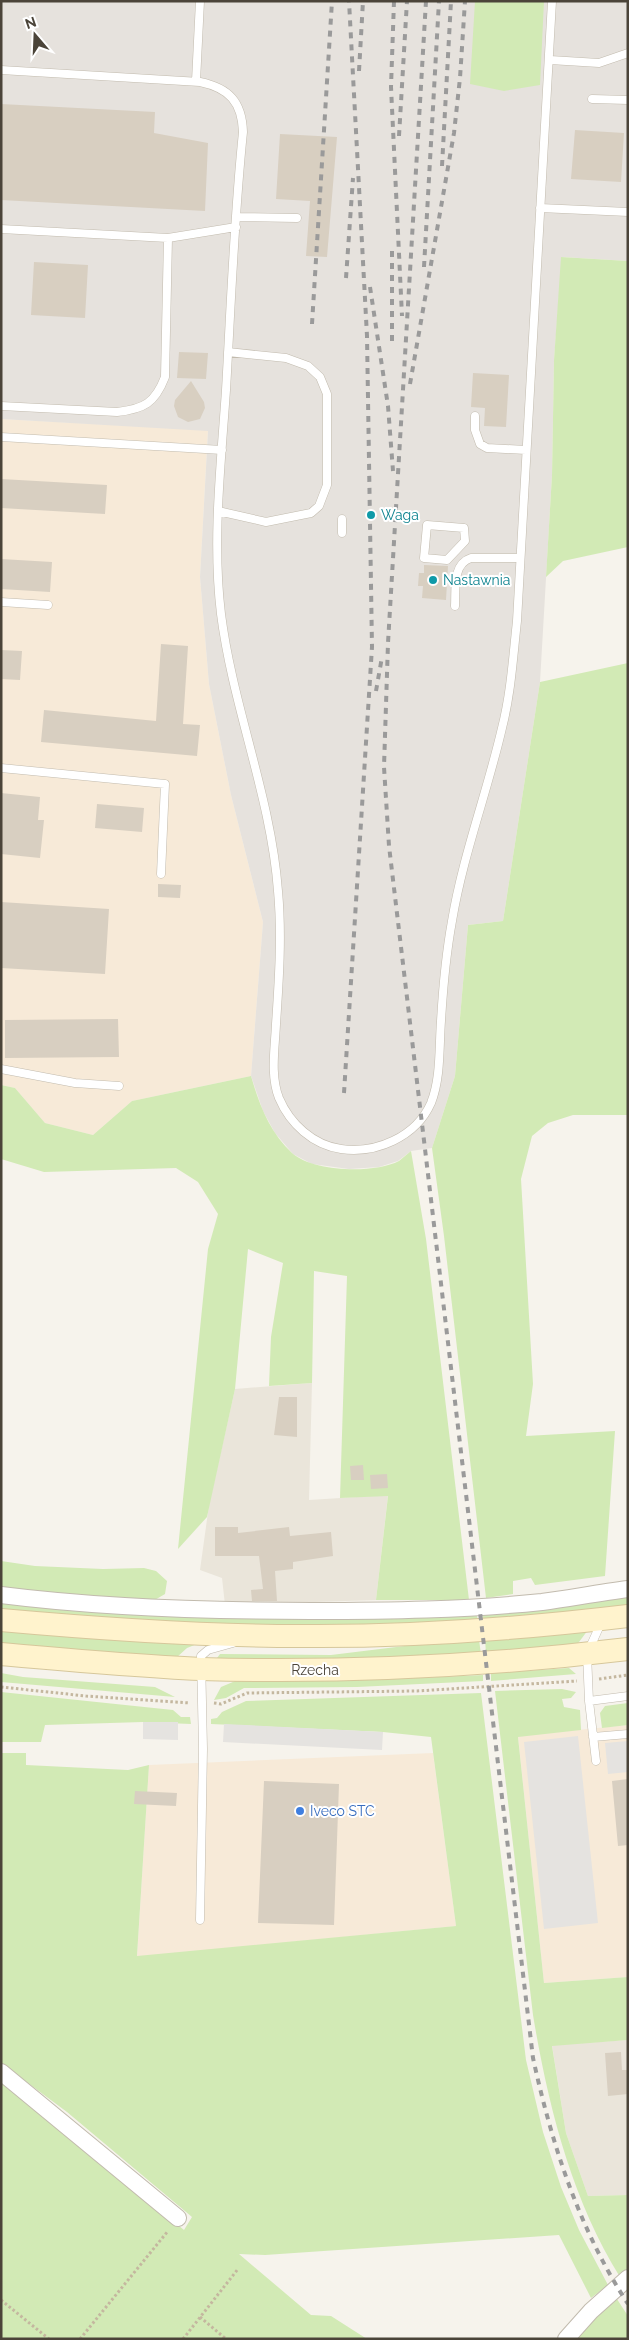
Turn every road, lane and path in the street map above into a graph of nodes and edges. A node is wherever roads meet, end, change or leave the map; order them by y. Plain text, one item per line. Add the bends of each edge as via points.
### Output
1 (200, 1) edge
2 (552, 1) edge
3 (628, 53) edge
4 (550, 60) junction
5 (1, 70) edge
6 (196, 82) junction
7 (592, 99) dead end
8 (628, 100) edge
9 (540, 208) junction
10 (628, 212) edge
11 (237, 217) junction
12 (297, 218) dead end
13 (236, 226) junction
14 (1, 229) edge
15 (168, 238) junction
16 (228, 352) junction
17 (1, 406) edge
18 (475, 416) dead end
19 (1, 438) edge
20 (222, 450) junction
21 (526, 450) junction
22 (218, 510) junction
23 (342, 520) dead end
24 (342, 533) dead end
25 (457, 549) junction
26 (520, 558) junction
27 (463, 560) junction
28 (1, 602) edge
29 (48, 605) dead end
30 (455, 606) dead end
31 (1, 768) edge
32 (161, 874) dead end
33 (1, 1069) edge
34 (119, 1086) dead end
35 (628, 1589) edge
36 (1, 1595) edge
37 (628, 1616) edge
38 (603, 1618) junction
39 (1, 1620) edge
40 (259, 1636) junction
41 (628, 1649) edge
42 (1, 1654) edge
43 (587, 1654) junction
44 (201, 1669) junction
45 (628, 1675) edge
46 (587, 1681) junction
47 (1, 1686) edge
48 (628, 1696) edge
49 (589, 1701) junction
50 (201, 1703) junction
51 (628, 1734) edge
52 (593, 1737) junction
53 (596, 1761) dead end
54 (200, 1920) dead end
55 (1, 2072) edge
56 (178, 2218) joint
57 (238, 2270) dead end
58 (628, 2278) edge
59 (1, 2300) edge
60 (200, 2317) junction
61 (49, 2339) edge
62 (80, 2339) edge
63 (183, 2339) edge
64 (226, 2339) edge
65 (566, 2339) edge

1 - 6 lane
2 - 4 lane
3 - 4 lane via 599,63
4 - 9 lane
5 - 6 lane
6 - 11 lane via 224,90 239,108 243,132
7 - 8 lane
9 - 10 lane
9 - 21 lane
11 - 12 lane
11 - 13 lane
13 - 15 lane
13 - 16 lane
14 - 15 lane
15 - 17 lane via 165,377 159,392 149,403 135,410 117,412
16 - 20 lane
16 - 22 lane via 286,358 308,366 320,376 327,394 327,485 319,506 310,514 266,522
18 - 21 lane via 480,444 487,448
19 - 20 lane
20 - 22 lane
21 - 26 lane
22 - 26 lane via 218,578 224,639 232,682 264,801 276,868 280,954 274,1079 294,1123 318,1142 336,1149 376,1148 392,1141 421,1119 430,1103 438,1066 445,964 457,893 508,697
23 - 24 lane
25 - 25 lane via 447,560 424,558 427,525 464,528 465,541
25 - 27 lane
26 - 27 lane
27 - 30 lane via 458,569
28 - 29 lane
31 - 32 lane via 164,784
33 - 34 lane via 75,1083
35 - 36 street via 542,1602 328,1611 169,1609
37 - 38 main road
38 - 40 main road via 426,1634
38 - 43 lane
39 - 40 main road
40 - 44 lane via 208,1650 201,1656
41 - 43 main road, Rzecha
42 - 44 main road, Rzecha
43 - 44 main road, Rzecha via 406,1668
43 - 46 lane
44 - 50 lane
45 - 46 path
46 - 49 lane
46 - 50 path via 408,1691 247,1693 221,1704
47 - 50 path via 86,1696
48 - 49 lane
49 - 52 lane
50 - 54 lane
51 - 52 lane
52 - 53 lane
55 - 56 street
56 - 62 path
57 - 60 path
58 - 65 street
59 - 61 path
60 - 63 path
60 - 64 path

